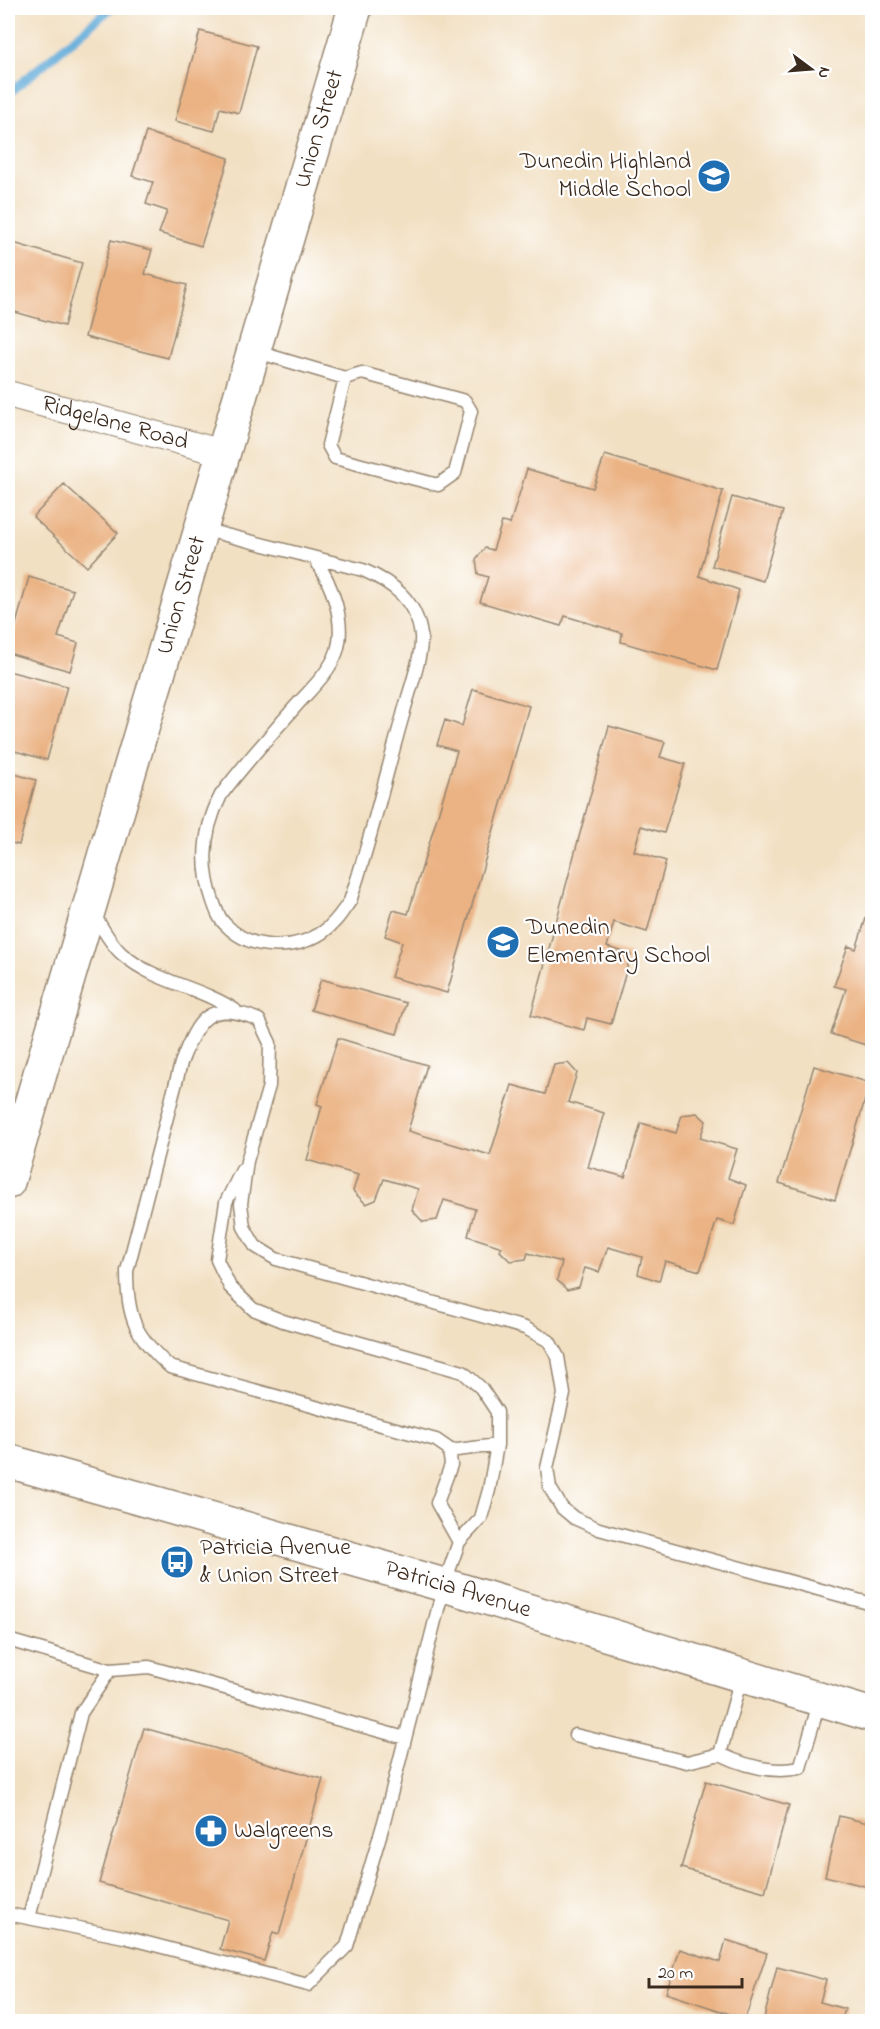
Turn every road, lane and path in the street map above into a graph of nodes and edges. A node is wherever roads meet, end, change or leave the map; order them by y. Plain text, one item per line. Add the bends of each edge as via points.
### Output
1 (356, 8) edge
2 (253, 350) junction
3 (345, 378) junction
4 (8, 394) edge
5 (223, 453) junction
6 (200, 529) junction
7 (315, 559) junction
8 (89, 907) junction
9 (235, 1010) junction
10 (247, 1161) junction
11 (8, 1182) edge
12 (497, 1444) junction
13 (449, 1451) junction
14 (8, 1461) edge
15 (459, 1542) junction
16 (444, 1585) junction
17 (873, 1604) edge
18 (8, 1640) edge
19 (110, 1670) junction
20 (741, 1677) junction
21 (820, 1700) junction
22 (873, 1715) edge
23 (575, 1735) dead end
24 (405, 1738) junction
25 (720, 1754) junction
26 (8, 1914) edge
27 (28, 1918) junction

1 - 2 street, Union Street
2 - 3 lane
2 - 5 street, Union Street
3 - 3 lane via 328,445 334,458 438,485 455,473 471,411 465,401 362,373
4 - 5 street, Ridgelane Road
5 - 6 street, Union Street
6 - 7 lane
6 - 8 street, Union Street
7 - 7 lane via 329,586 339,620 336,652 316,682 221,795 205,845 204,870 217,913 236,934 260,944 290,945 309,940 337,920 350,901 421,646 417,619 404,594 395,586 363,570
8 - 9 lane via 120,953 150,974 212,995
8 - 11 street, Union Street
9 - 10 lane via 259,1020 270,1043 269,1086
9 - 13 lane via 212,1013 193,1031 182,1063 127,1271 127,1298 134,1326 148,1347 170,1367 436,1440
10 - 12 lane via 226,1202 217,1260 230,1287 253,1309 284,1321 462,1372 482,1388 497,1412
10 - 17 lane via 241,1204 244,1227 255,1246 276,1259 525,1328 549,1341 558,1357 564,1394 547,1468 550,1488 562,1508 574,1518 599,1529
12 - 13 lane
12 - 15 lane via 481,1518
13 - 15 lane via 451,1465 437,1503
14 - 16 street, Patricia Avenue
15 - 16 lane
16 - 20 street, Patricia Avenue
16 - 24 lane
18 - 19 lane
19 - 24 lane via 149,1667
19 - 27 lane via 81,1713
20 - 21 street, Patricia Avenue
20 - 25 lane
21 - 22 street, Patricia Avenue
21 - 25 lane via 800,1768 781,1772 740,1764
23 - 25 lane via 687,1762
24 - 27 lane via 347,1946 308,1985 124,1937
26 - 27 lane

